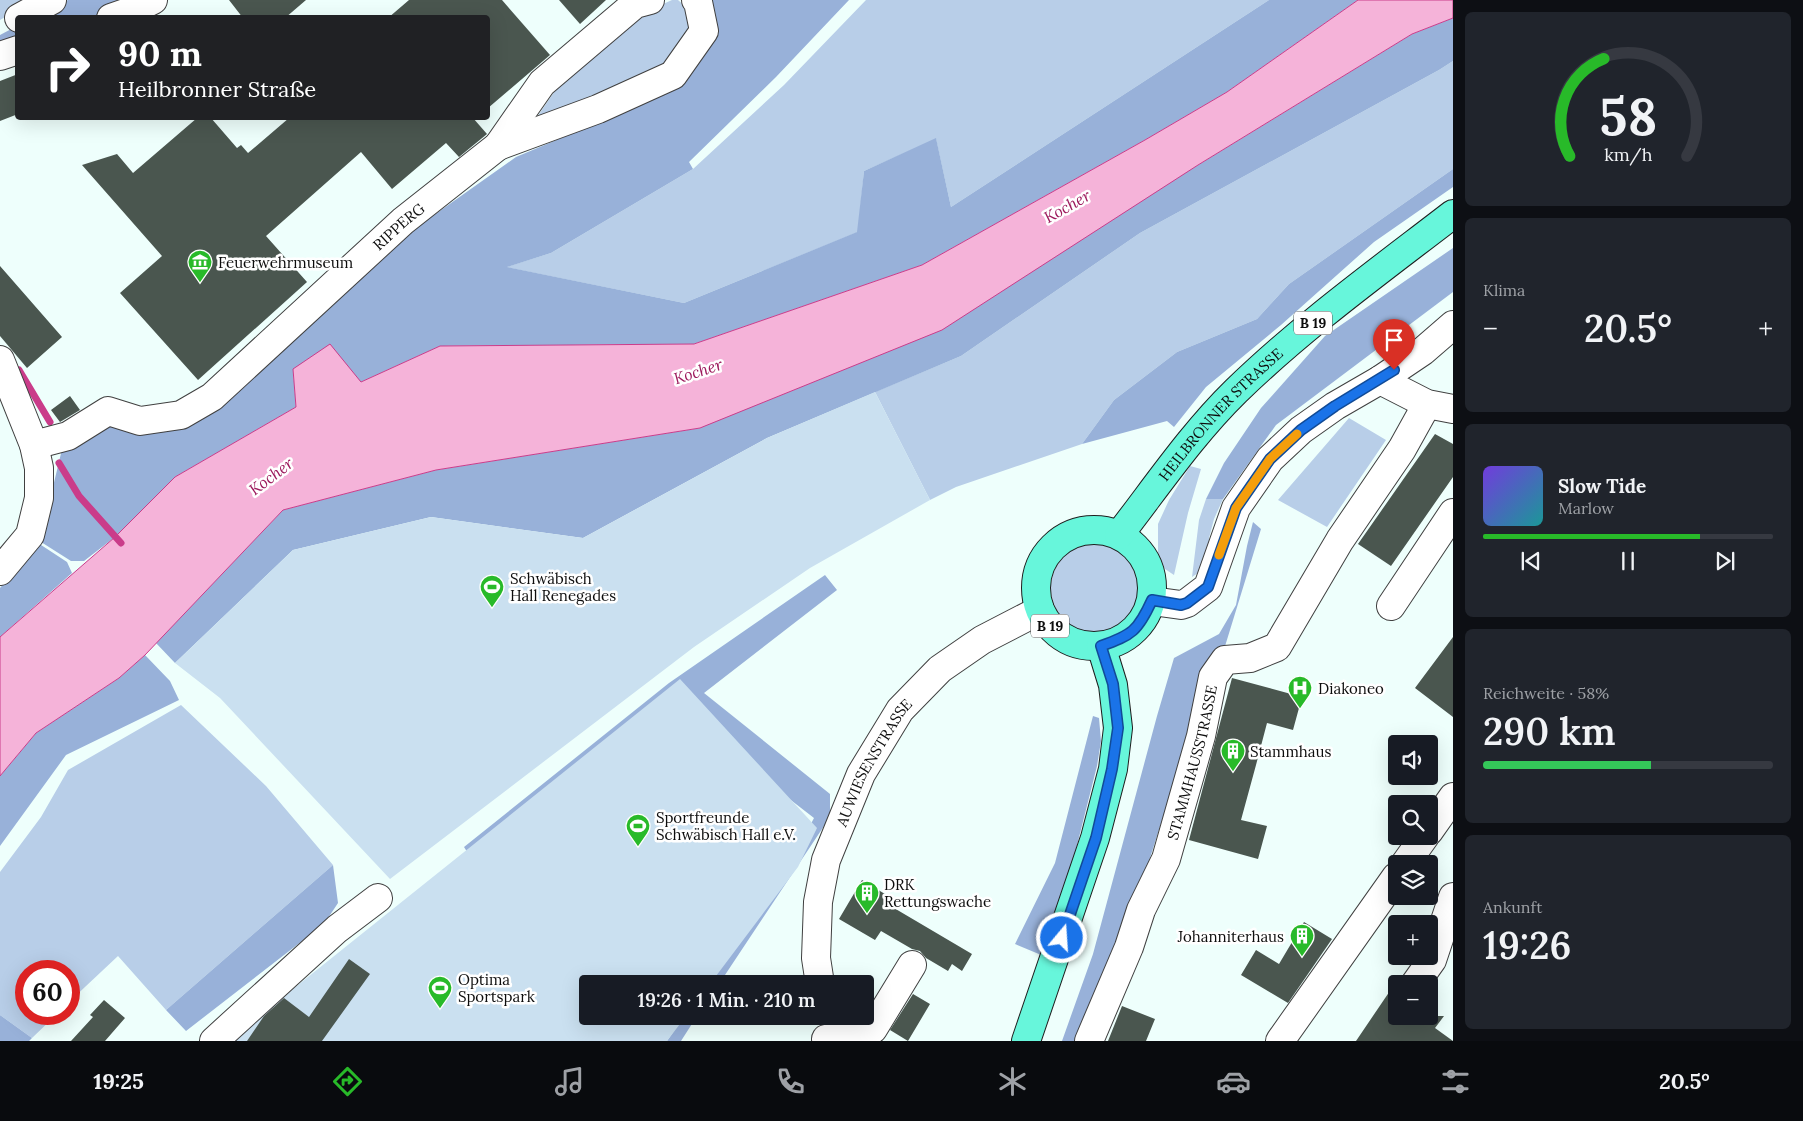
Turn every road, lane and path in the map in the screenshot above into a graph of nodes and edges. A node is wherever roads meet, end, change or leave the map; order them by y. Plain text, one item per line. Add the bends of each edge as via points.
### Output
1 (52, 0) edge
2 (153, 0) edge
3 (696, 0) edge
4 (642, 2) edge
5 (24, 15) edge
6 (120, 15) edge
7 (15, 20) edge
8 (0, 27) edge
9 (15, 51) edge
10 (0, 56) edge
11 (498, 146) junction
12 (1453, 214) edge
13 (1453, 325) edge
14 (0, 360) edge
15 (1380, 380) junction
16 (1444, 404) edge
17 (34, 445) junction
18 (1453, 513) edge
19 (1119, 535) junction
20 (0, 571) edge
21 (1152, 600) junction
22 (1391, 606) dead end
23 (1040, 610) junction
24 (1101, 646) junction
25 (1453, 796) edge
26 (1438, 818) edge
27 (1388, 888) edge
28 (1453, 897) edge
29 (378, 898) dead end
30 (912, 965) dead end
31 (819, 975) edge
32 (1421, 975) edge
33 (826, 1032) edge
34 (214, 1041) edge
35 (1026, 1041) edge
36 (1089, 1041) edge
37 (1280, 1041) edge

1 - 5 street
2 - 6 street
3 - 11 street via 704,31 673,75 598,109
4 - 11 street, RIPPERG via 542,84
7 - 8 street
9 - 10 street
11 - 17 street, RIPPERG via 403,221 212,397 181,415 140,421 108,411 68,436
12 - 19 main road, HEILBRONNER STRASSE / B 19 via 1293,338 1235,392 1186,447
13 - 15 street
14 - 17 street
15 - 16 street
15 - 21 street via 1301,430 1270,459 1236,508 1208,587 1181,605
16 - 36 street, STAMMHAUSSTRASSE via 1402,448 1340,540 1277,647 1250,658 1225,660 1213,677 1201,736 1166,859 1141,910
17 - 20 street via 39,468 39,498 30,535
18 - 22 street
19 - 21 main road, B 19 via 1139,550 1149,566
19 - 23 main road, B 19 via 1092,529 1064,538 1048,551 1038,570 1035,590
21 - 24 main road, B 19 via 1143,621 1125,638
23 - 24 main road, B 19 via 1060,636 1078,644
23 - 31 street, AUWIESENSTRASSE via 982,640 940,669 900,710 861,774 826,860 820,894 816,958
24 - 35 main road via 1113,684 1118,728 1112,769 1096,838
25 - 26 street
27 - 37 street
28 - 32 street via 1432,960
29 - 34 street via 337,930
30 - 33 street via 873,1029

